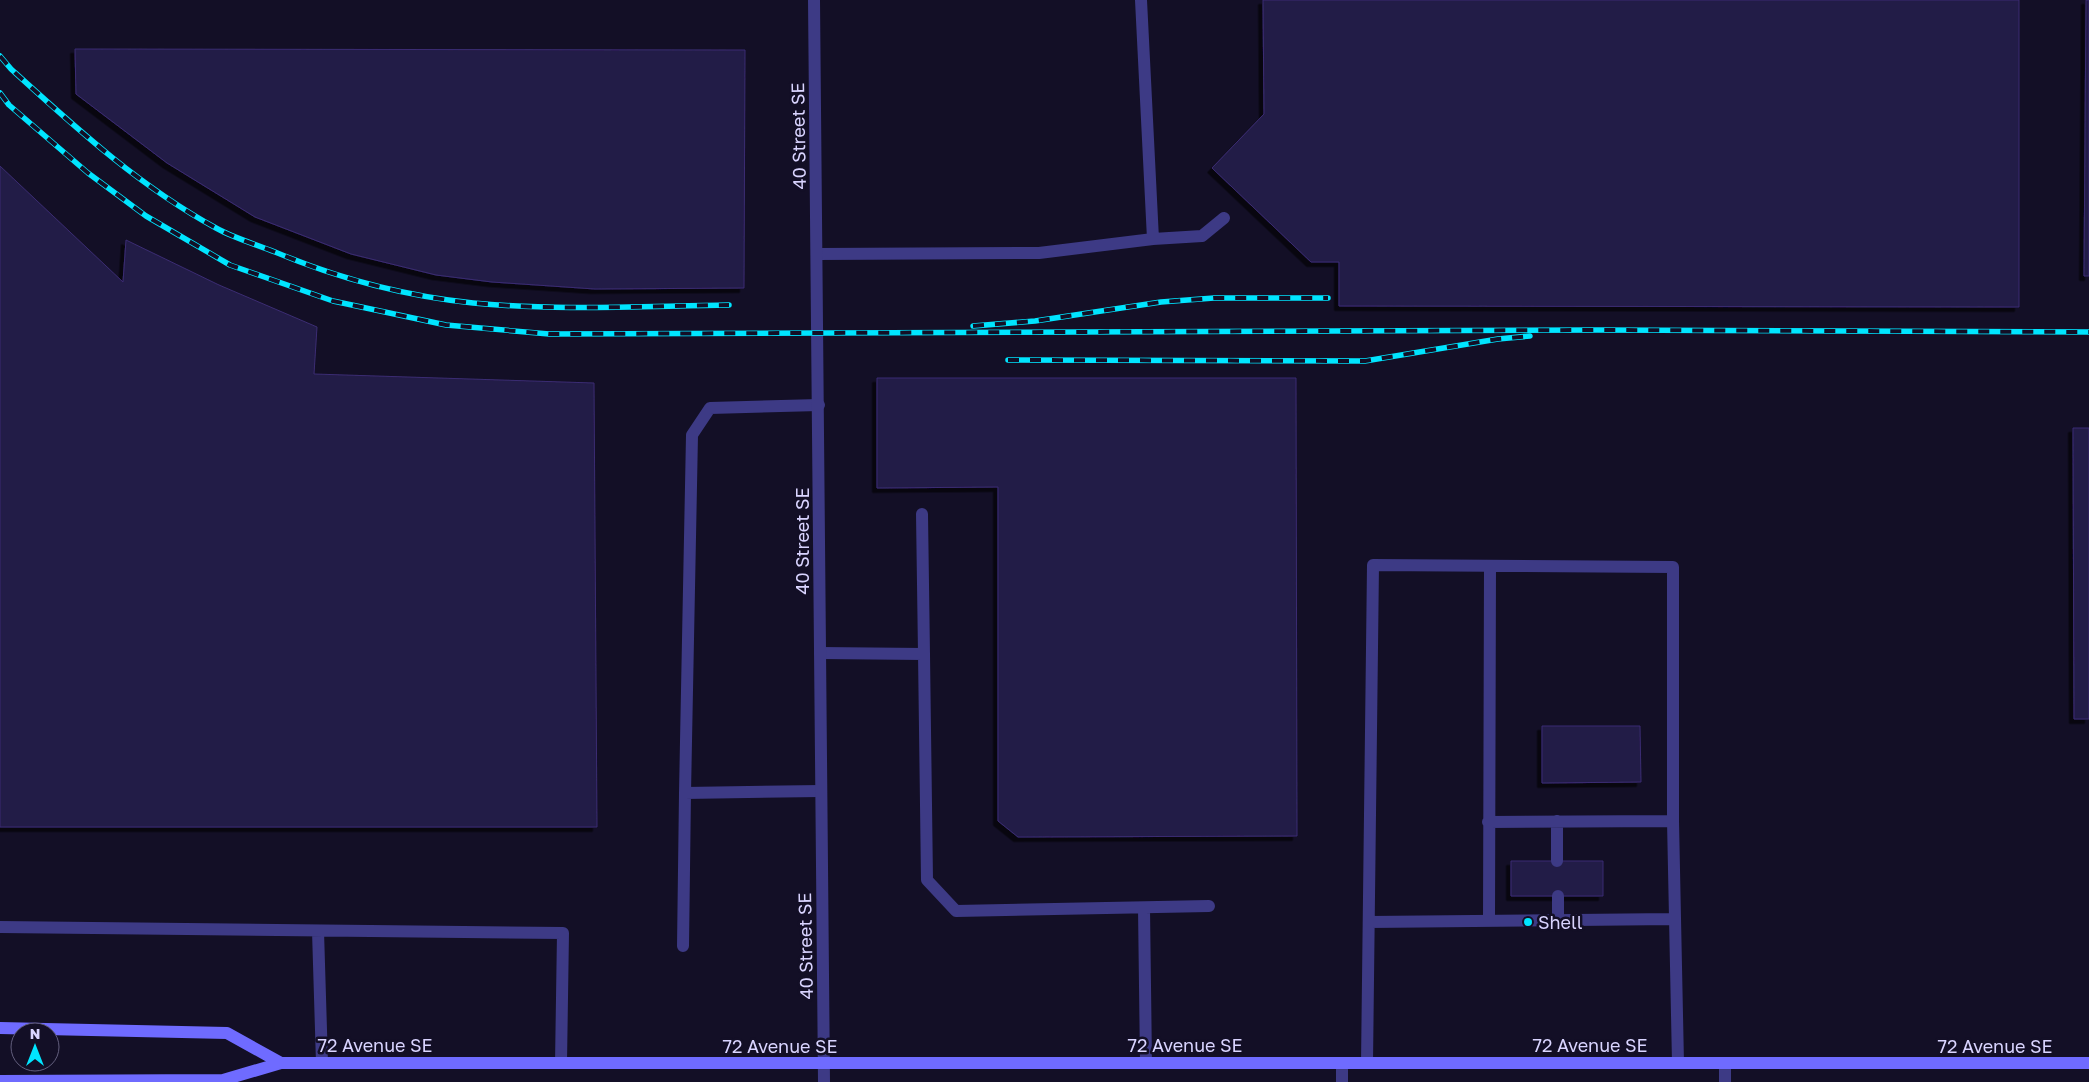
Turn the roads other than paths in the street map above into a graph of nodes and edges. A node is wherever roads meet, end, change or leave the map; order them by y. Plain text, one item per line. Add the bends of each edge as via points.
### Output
1 (814, 0) edge
2 (1141, 0) edge
3 (1224, 218) dead end
4 (1153, 239) junction
5 (817, 254) junction
6 (819, 405) junction
7 (922, 514) dead end
8 (1490, 566) junction
9 (820, 653) junction
10 (924, 654) junction
11 (821, 791) junction
12 (685, 793) junction
13 (1557, 821) junction
14 (1672, 821) junction
15 (1488, 822) junction
16 (1557, 861) dead end
17 (1558, 896) dead end
18 (1209, 906) dead end
19 (1144, 908) junction
20 (1674, 919) junction
21 (1489, 920) junction
22 (1558, 920) junction
23 (1369, 922) junction
24 (0, 927) edge
25 (318, 931) junction
26 (683, 946) dead end
27 (0, 1028) edge
28 (322, 1062) junction
29 (1342, 1062) junction
30 (1367, 1062) junction
31 (281, 1063) junction
32 (561, 1063) junction
33 (824, 1063) junction
34 (1146, 1063) junction
35 (1678, 1063) junction
36 (1725, 1063) junction
37 (2089, 1063) edge
38 (0, 1081) edge
39 (824, 1082) edge
40 (1342, 1082) edge
41 (1725, 1082) edge

1 - 5 street, 40 Street SE
2 - 4 street
3 - 4 street via 1202,236
4 - 5 street via 1039,253
5 - 6 street, 40 Street SE
6 - 9 street, 40 Street SE
6 - 12 street via 710,408 692,435
7 - 10 street
8 - 14 street via 1673,567
8 - 15 street
8 - 23 street via 1372,565
9 - 10 street
9 - 11 street, 40 Street SE
10 - 19 street via 927,880 956,911
11 - 12 street
11 - 33 street, 40 Street SE
12 - 26 street
13 - 14 street
13 - 15 street
13 - 16 street
14 - 20 street
15 - 21 street
17 - 22 street
18 - 19 street
19 - 34 street
20 - 22 street
20 - 35 street
21 - 22 street
21 - 23 street
23 - 30 street
24 - 25 street
25 - 28 street
25 - 32 street via 563,933
27 - 31 street via 227,1033
28 - 31 street, 72 Avenue SE
28 - 32 street, 72 Avenue SE
29 - 30 street, 72 Avenue SE
29 - 34 street, 72 Avenue SE
29 - 40 street
30 - 35 street, 72 Avenue SE
31 - 38 street, 72 Avenue SE via 223,1080
32 - 33 street, 72 Avenue SE
33 - 34 street, 72 Avenue SE
33 - 39 street, 40 Street SE
35 - 36 street, 72 Avenue SE
36 - 37 street, 72 Avenue SE
36 - 41 street

